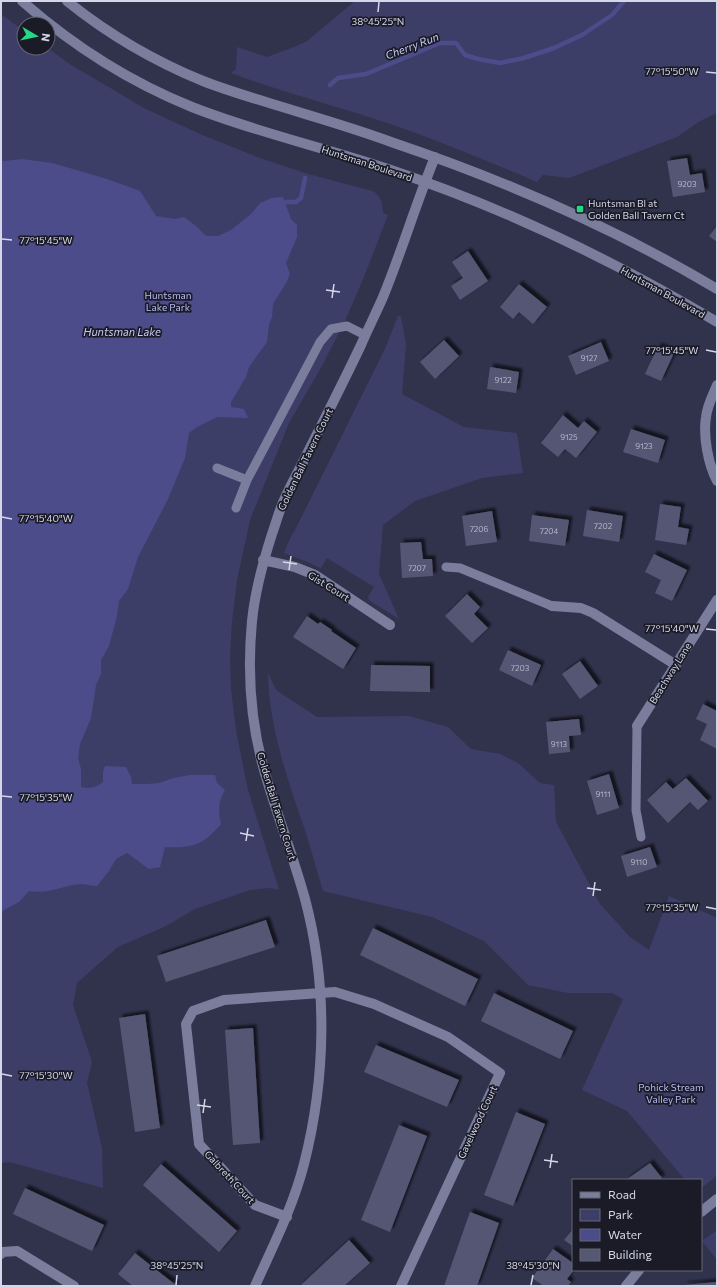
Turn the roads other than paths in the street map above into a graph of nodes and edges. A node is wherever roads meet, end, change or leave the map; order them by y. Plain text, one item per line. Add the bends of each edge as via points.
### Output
1 (22, 1) edge
2 (67, 1) edge
3 (435, 157) junction
4 (424, 182) junction
5 (717, 289) edge
6 (717, 322) edge
7 (365, 335) junction
8 (717, 385) edge
9 (217, 468) dead end
10 (247, 480) junction
11 (717, 481) edge
12 (236, 508) dead end
13 (263, 560) junction
14 (446, 567) dead end
15 (717, 600) edge
16 (552, 606) joint
17 (390, 625) dead end
18 (676, 665) junction
19 (637, 726) joint
20 (641, 837) dead end
21 (321, 992) junction
22 (717, 1199) edge
23 (702, 1211) edge
24 (287, 1217) junction
25 (1, 1254) edge
26 (638, 1271) edge
27 (74, 1286) edge
28 (255, 1286) edge
29 (401, 1286) edge
30 (626, 1286) edge

1 - 4 street, Huntsman Boulevard via 96,57 127,76 192,107
2 - 3 street via 141,51 203,80
3 - 4 street, Golden Ball Tavern Court
3 - 5 street via 525,192 600,226
4 - 6 street, Huntsman Boulevard via 519,220 588,252
4 - 7 street, Golden Ball Tavern Court via 383,296
7 - 10 lane via 347,326 331,329 320,342
7 - 13 street, Golden Ball Tavern Court via 283,502
8 - 11 street via 706,417 706,438 708,456
9 - 10 lane
10 - 12 lane
13 - 17 street, Gist Court via 295,567 315,575
13 - 21 street, Golden Ball Tavern Court via 252,621 250,656 254,717 266,778 306,902
14 - 16 lane via 460,568
15 - 18 street, Beachway Lane
16 - 18 street via 581,608
18 - 19 street, Beachway Lane
19 - 20 lane via 636,810
21 - 24 street, Golden Ball Tavern Court via 322,1046 316,1110 304,1166
21 - 24 street, Galbreth Court via 224,1000 193,1011 186,1024 199,1144 256,1205
21 - 29 street, Gavelwood Court via 335,992 374,1004 448,1037 500,1073
22 - 23 street
24 - 28 street, Golden Ball Tavern Court
25 - 27 street via 17,1251
26 - 30 street

